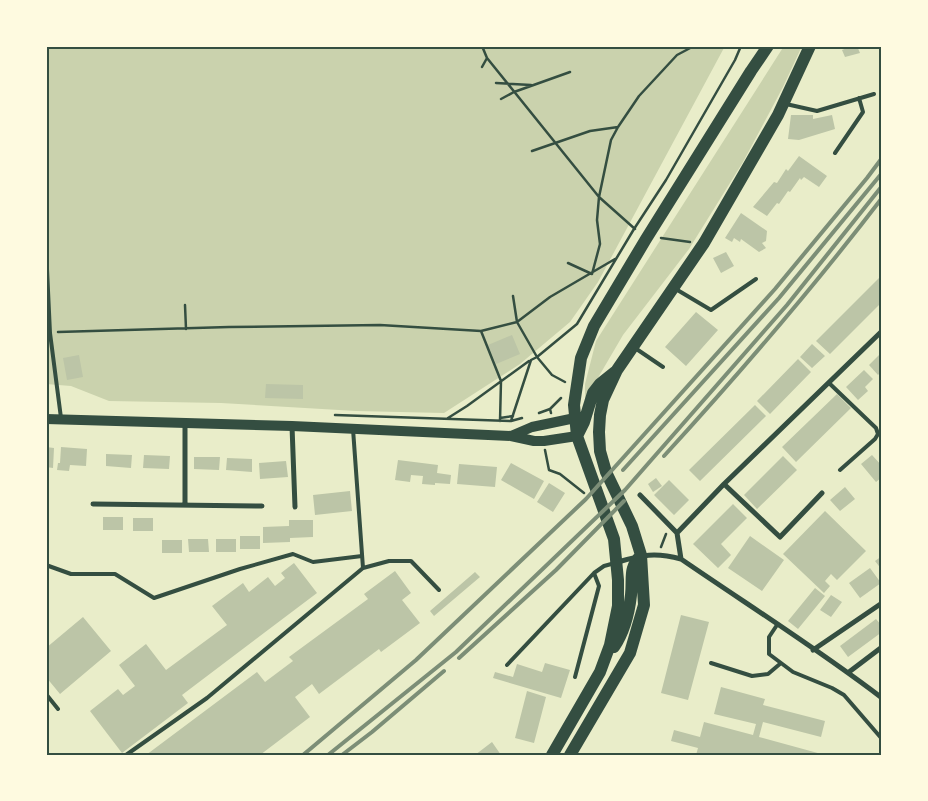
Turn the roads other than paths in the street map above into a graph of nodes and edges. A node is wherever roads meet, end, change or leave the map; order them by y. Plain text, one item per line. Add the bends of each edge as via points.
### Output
1 (47, 46) edge
2 (768, 46) edge
3 (810, 46) edge
4 (46, 70) edge
5 (874, 94) dead end
6 (859, 98) junction
7 (783, 103) junction
8 (834, 153) dead end
9 (46, 248) edge
10 (46, 259) edge
11 (756, 279) dead end
12 (47, 286) edge
13 (674, 288) junction
14 (882, 331) edge
15 (633, 346) junction
16 (663, 367) dead end
17 (617, 370) junction
18 (829, 383) junction
19 (46, 419) edge
20 (61, 420) junction
21 (579, 420) junction
22 (185, 422) junction
23 (292, 426) junction
24 (353, 429) junction
25 (598, 432) junction
26 (511, 436) junction
27 (577, 436) junction
28 (840, 470) dead end
29 (724, 484) junction
30 (822, 493) dead end
31 (640, 495) dead end
32 (93, 504) dead end
33 (185, 505) junction
34 (262, 506) dead end
35 (295, 507) dead end
36 (677, 533) junction
37 (641, 555) junction
38 (362, 556) junction
39 (680, 559) junction
40 (617, 562) junction
41 (46, 565) edge
42 (363, 568) junction
43 (594, 573) junction
44 (440, 590) dead end
45 (882, 603) edge
46 (777, 625) junction
47 (882, 647) edge
48 (813, 650) junction
49 (605, 659) junction
50 (710, 663) dead end
51 (781, 663) junction
52 (507, 665) dead end
53 (849, 672) junction
54 (575, 677) dead end
55 (46, 694) edge
56 (882, 698) edge
57 (58, 708) dead end
58 (882, 739) edge
59 (571, 754) edge
60 (126, 755) edge
61 (552, 755) edge

1 - 4 lane
2 - 21 main road via 594,326 581,358 574,392
3 - 7 main road
5 - 6 lane
6 - 7 lane via 817,111
6 - 8 lane via 863,112
7 - 13 main road via 704,243
9 - 10 lane
10 - 12 lane
11 - 13 lane via 710,310
12 - 20 lane
13 - 15 main road
14 - 18 street
15 - 16 lane
15 - 17 main road
17 - 21 main road via 593,393
17 - 25 main road via 604,400
18 - 28 lane via 876,428 878,434
18 - 29 street
19 - 20 main road
20 - 22 main road
21 - 25 main road
21 - 26 main road via 554,421
21 - 27 main road
22 - 23 main road
22 - 33 street
23 - 24 main road
23 - 35 street
24 - 26 main road
24 - 38 lane
25 - 37 main road via 606,472 632,526
26 - 27 main road via 544,441
27 - 40 main road via 611,529
29 - 30 street via 780,537
29 - 36 street
31 - 36 street
32 - 33 street
33 - 34 street
36 - 39 street
37 - 39 street via 659,554
37 - 40 street
37 - 49 main road via 631,572 627,618 619,640
37 - 59 main road via 644,605 630,653
38 - 41 lane via 313,562 293,554 154,598 115,574 71,574
38 - 42 lane
39 - 46 street
40 - 43 lane
40 - 49 main road via 618,606
42 - 44 lane via 389,561 411,561
42 - 60 lane via 207,698
43 - 52 lane
43 - 54 lane via 599,586
45 - 48 street
46 - 48 street
46 - 51 lane via 769,636 769,654
47 - 53 street
48 - 53 street
49 - 61 main road
50 - 51 lane via 752,676 768,674
51 - 58 lane via 793,672 844,695
53 - 56 street
55 - 57 lane

